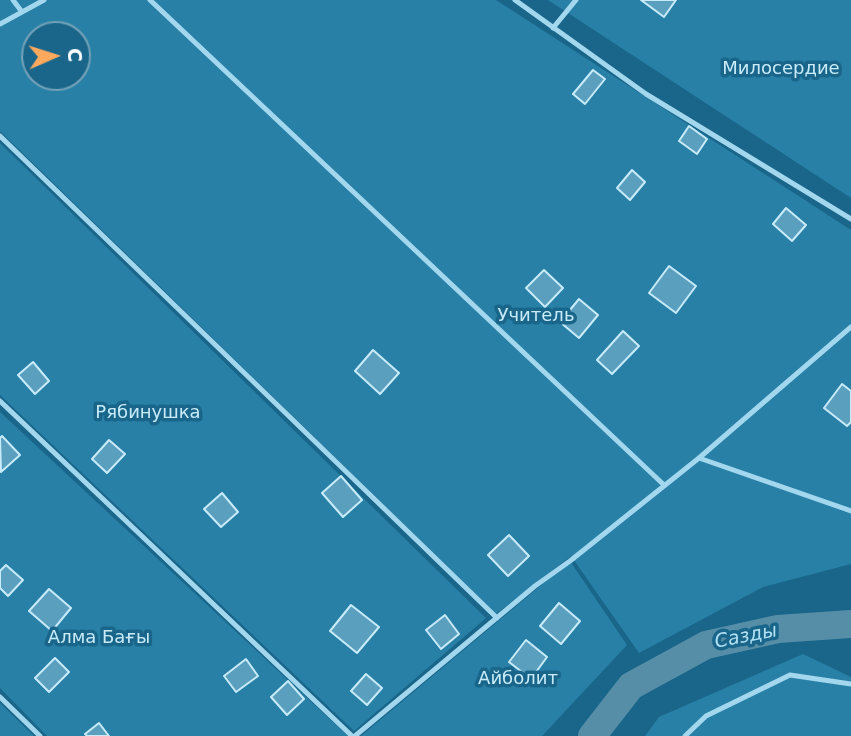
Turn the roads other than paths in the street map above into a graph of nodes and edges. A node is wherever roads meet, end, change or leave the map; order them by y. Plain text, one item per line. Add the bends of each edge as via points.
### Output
1 (13, 0) edge
2 (44, 0) edge
3 (150, 0) edge
4 (515, 0) edge
5 (576, 0) edge
6 (22, 12) junction
7 (0, 24) edge
8 (553, 27) junction
9 (0, 136) edge
10 (851, 219) edge
11 (851, 327) edge
12 (0, 401) edge
13 (699, 458) junction
14 (664, 485) junction
15 (851, 510) edge
16 (496, 618) junction
17 (851, 684) edge
18 (0, 697) edge
19 (40, 736) edge
20 (354, 736) edge
21 (685, 736) edge

1 - 6 lane
2 - 6 lane
3 - 14 lane
4 - 8 lane
5 - 8 lane
6 - 7 lane
8 - 10 lane via 646,94
9 - 16 lane
11 - 13 lane
12 - 20 lane
13 - 14 lane
13 - 15 lane
14 - 16 lane
16 - 20 lane
17 - 21 lane via 789,675 706,716
18 - 19 lane

